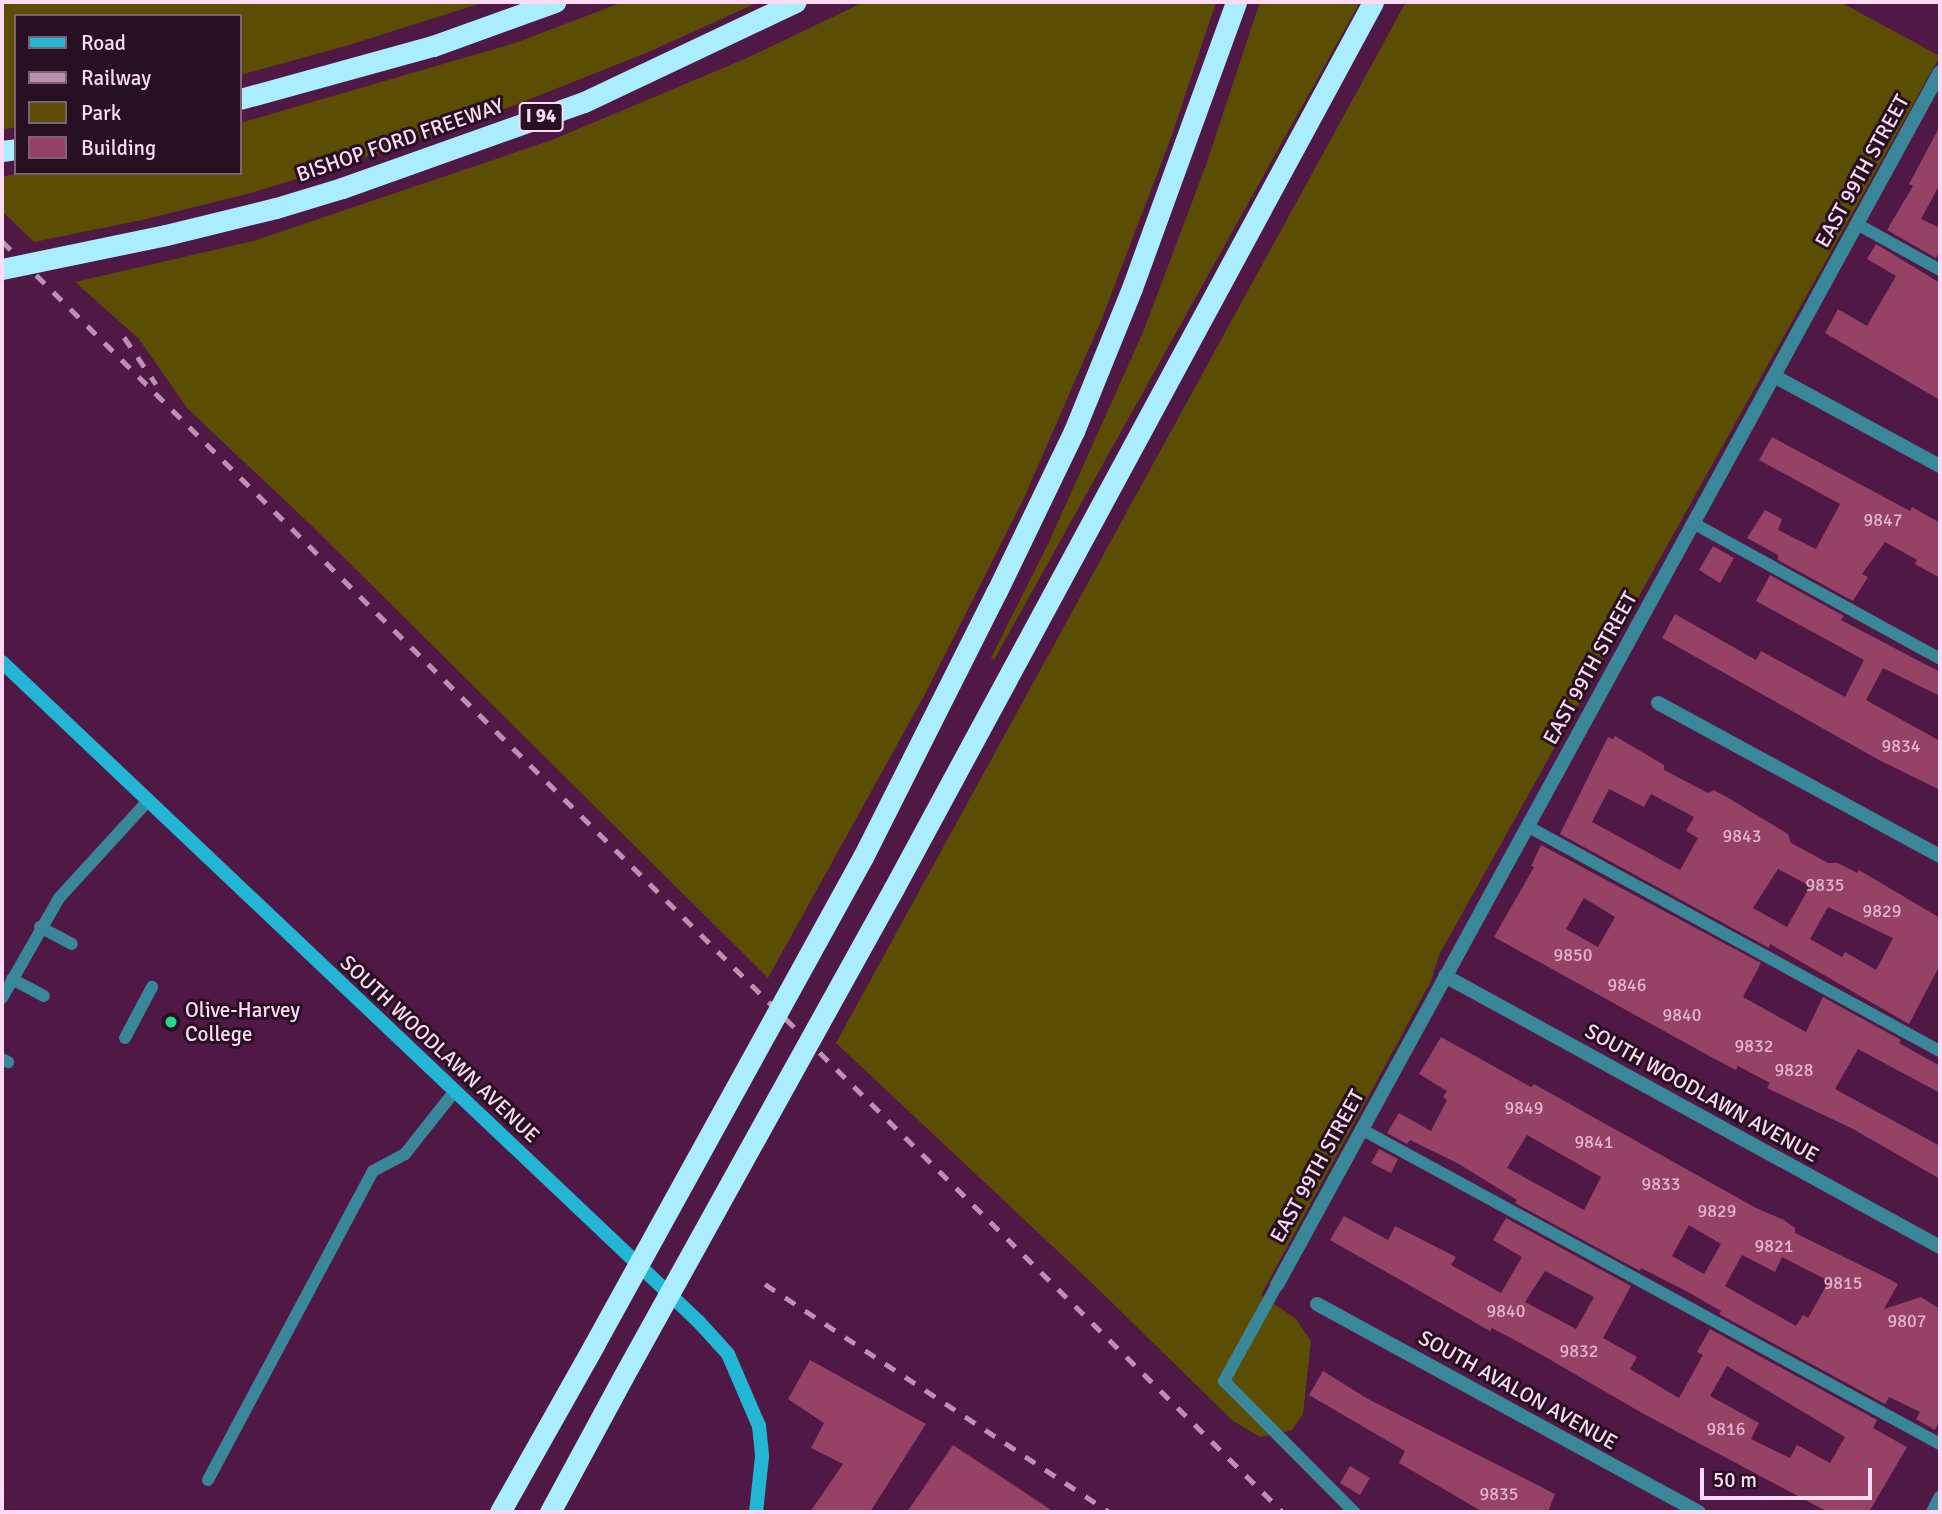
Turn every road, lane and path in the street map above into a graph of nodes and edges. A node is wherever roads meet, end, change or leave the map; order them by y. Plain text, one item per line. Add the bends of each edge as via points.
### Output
1 (555, 2) edge
2 (796, 2) edge
3 (1236, 2) edge
4 (1373, 2) edge
5 (1940, 74) edge
6 (242, 98) edge
7 (1857, 224) junction
8 (2, 269) edge
9 (1940, 270) edge
10 (1774, 376) junction
11 (1940, 466) edge
12 (1693, 523) junction
13 (1940, 659) edge
14 (2, 662) edge
15 (1658, 703) dead end
16 (148, 802) junction
17 (1527, 826) junction
18 (1940, 856) edge
19 (40, 927) junction
20 (72, 944) dead end
21 (1445, 976) junction
22 (12, 979) junction
23 (152, 987) dead end
24 (44, 996) dead end
25 (2, 998) edge
26 (125, 1038) dead end
27 (1940, 1051) edge
28 (455, 1091) junction
29 (1361, 1129) junction
30 (1940, 1247) edge
31 (1277, 1285) joint
32 (1317, 1304) dead end
33 (1940, 1444) edge
34 (208, 1480) dead end
35 (1940, 1499) edge
36 (500, 1512) edge
37 (550, 1512) edge
38 (756, 1512) edge
39 (1354, 1512) edge
40 (1699, 1512) edge
41 (1933, 1512) edge

1 - 6 highway via 433,46
2 - 8 highway, BISHOP FORD FREEWAY / I 94, bridge via 584,102 342,188 166,235
3 - 36 highway, bridge via 1132,288 1074,431 997,591 863,857
4 - 37 highway, bridge
5 - 7 street, EAST 99TH STREET
7 - 9 lane
7 - 10 street, EAST 99TH STREET
10 - 11 street
10 - 12 street, EAST 99TH STREET
12 - 13 lane
12 - 17 street, EAST 99TH STREET
14 - 16 street, SOUTH WOODLAWN AVENUE
15 - 18 street
16 - 19 lane via 59,898
16 - 28 street, SOUTH WOODLAWN AVENUE
17 - 21 street, EAST 99TH STREET
17 - 27 lane
19 - 20 lane
19 - 22 lane
21 - 29 street, EAST 99TH STREET
21 - 30 street, SOUTH WOODLAWN AVENUE
22 - 24 lane
22 - 25 lane
23 - 26 lane
28 - 34 lane via 405,1154 373,1171
28 - 38 street, SOUTH WOODLAWN AVENUE via 728,1354 760,1426
29 - 31 street, EAST 99TH STREET
29 - 33 lane
31 - 39 lane via 1224,1381
32 - 40 street, SOUTH AVALON AVENUE
35 - 41 street

